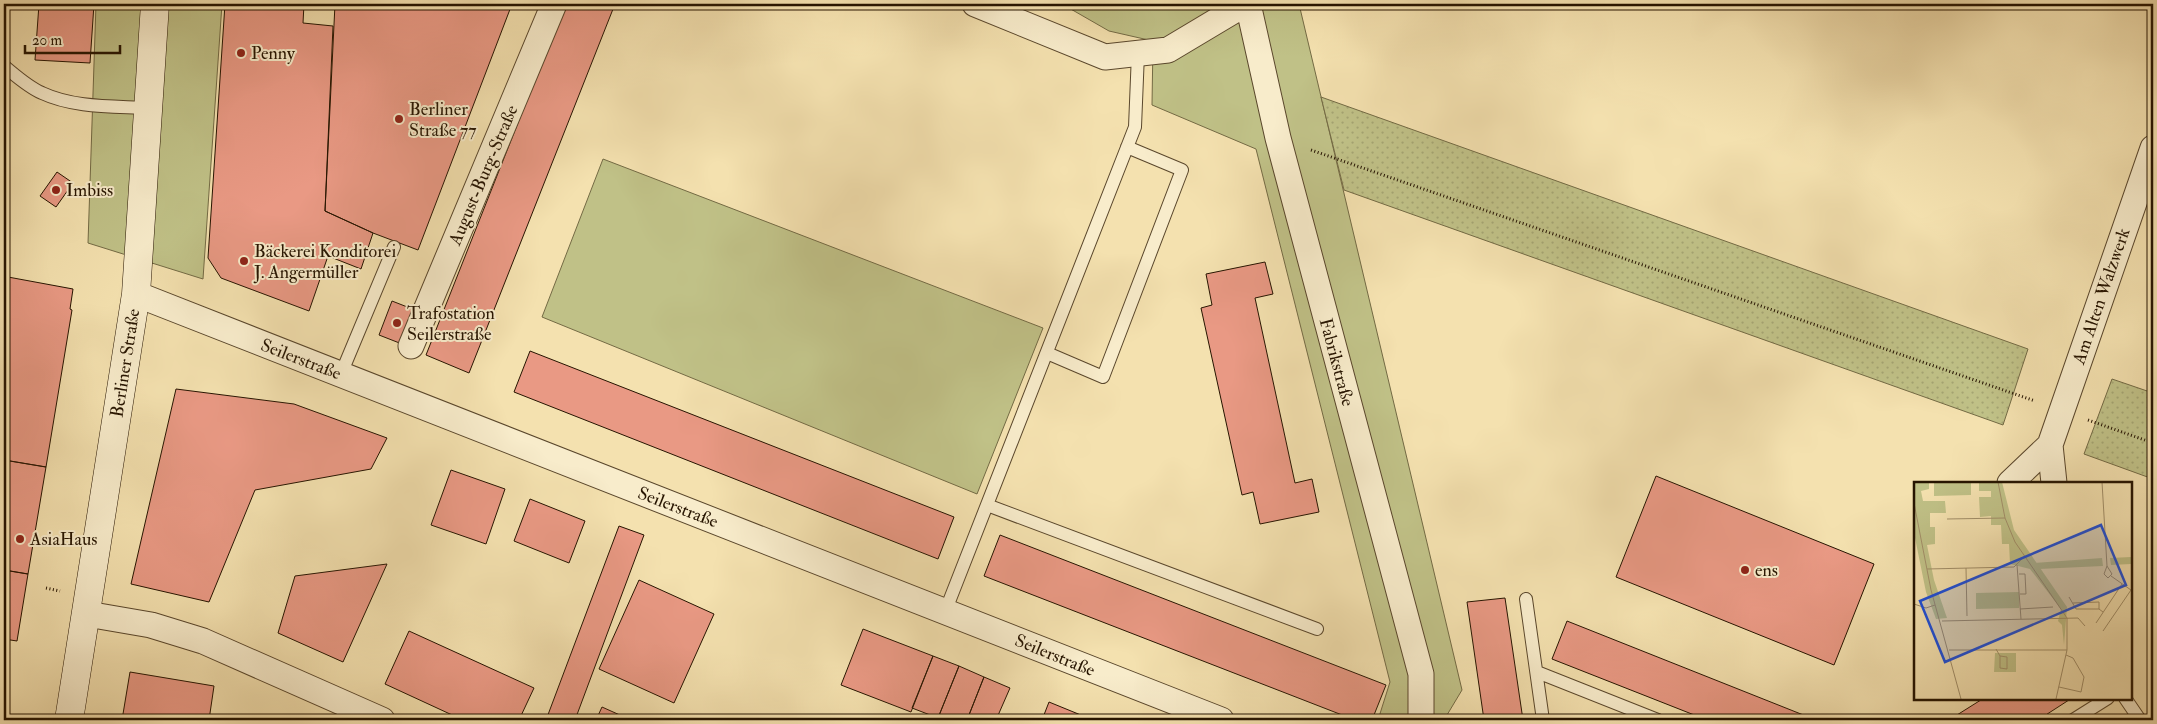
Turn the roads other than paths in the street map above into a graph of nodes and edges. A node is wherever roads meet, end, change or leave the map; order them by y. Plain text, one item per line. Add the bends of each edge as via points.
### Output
1 (155, 4) edge
2 (554, 4) edge
3 (975, 4) edge
4 (1246, 4) edge
5 (1138, 53) junction
6 (4, 66) edge
7 (148, 108) junction
8 (1127, 147) junction
9 (2153, 148) edge
10 (394, 247) dead end
11 (136, 294) junction
12 (412, 346) dead end
13 (1046, 353) junction
14 (341, 374) junction
15 (2050, 445) junction
16 (2011, 482) edge
17 (2054, 482) edge
18 (987, 505) junction
19 (1526, 599) dead end
20 (945, 612) junction
21 (87, 614) junction
22 (1317, 629) dead end
23 (1536, 672) junction
24 (2106, 699) edge
25 (2126, 699) edge
26 (69, 720) edge
27 (382, 720) edge
28 (1221, 720) edge
29 (1421, 720) edge
30 (1543, 720) edge
31 (1658, 720) edge
32 (2073, 720) edge
33 (2140, 720) edge

1 - 7 main road, Berliner Straße
2 - 12 street, August-Burg-Straße
3 - 5 street via 1105,57
4 - 5 street via 1168,50
4 - 29 street, Fabrikstraße via 1278,138 1421,674
5 - 8 lane via 1135,127
6 - 7 lane via 39,92 59,100
7 - 11 main road, Berliner Straße
8 - 13 lane
8 - 13 lane via 1182,170 1103,377
9 - 15 street, Am Alten Walzwerk
10 - 14 lane
11 - 14 street, Seilerstraße
11 - 21 main road, Berliner Straße
13 - 18 lane
14 - 20 street, Seilerstraße
15 - 16 street, Am Alten Walzwerk
15 - 17 street, Am Alten Walzwerk
18 - 20 lane
18 - 22 lane
19 - 23 lane
20 - 28 street, Seilerstraße
21 - 26 main road, Berliner Straße
21 - 27 street via 151,625 203,640
23 - 30 lane
23 - 31 lane
24 - 32 lane
25 - 33 lane

